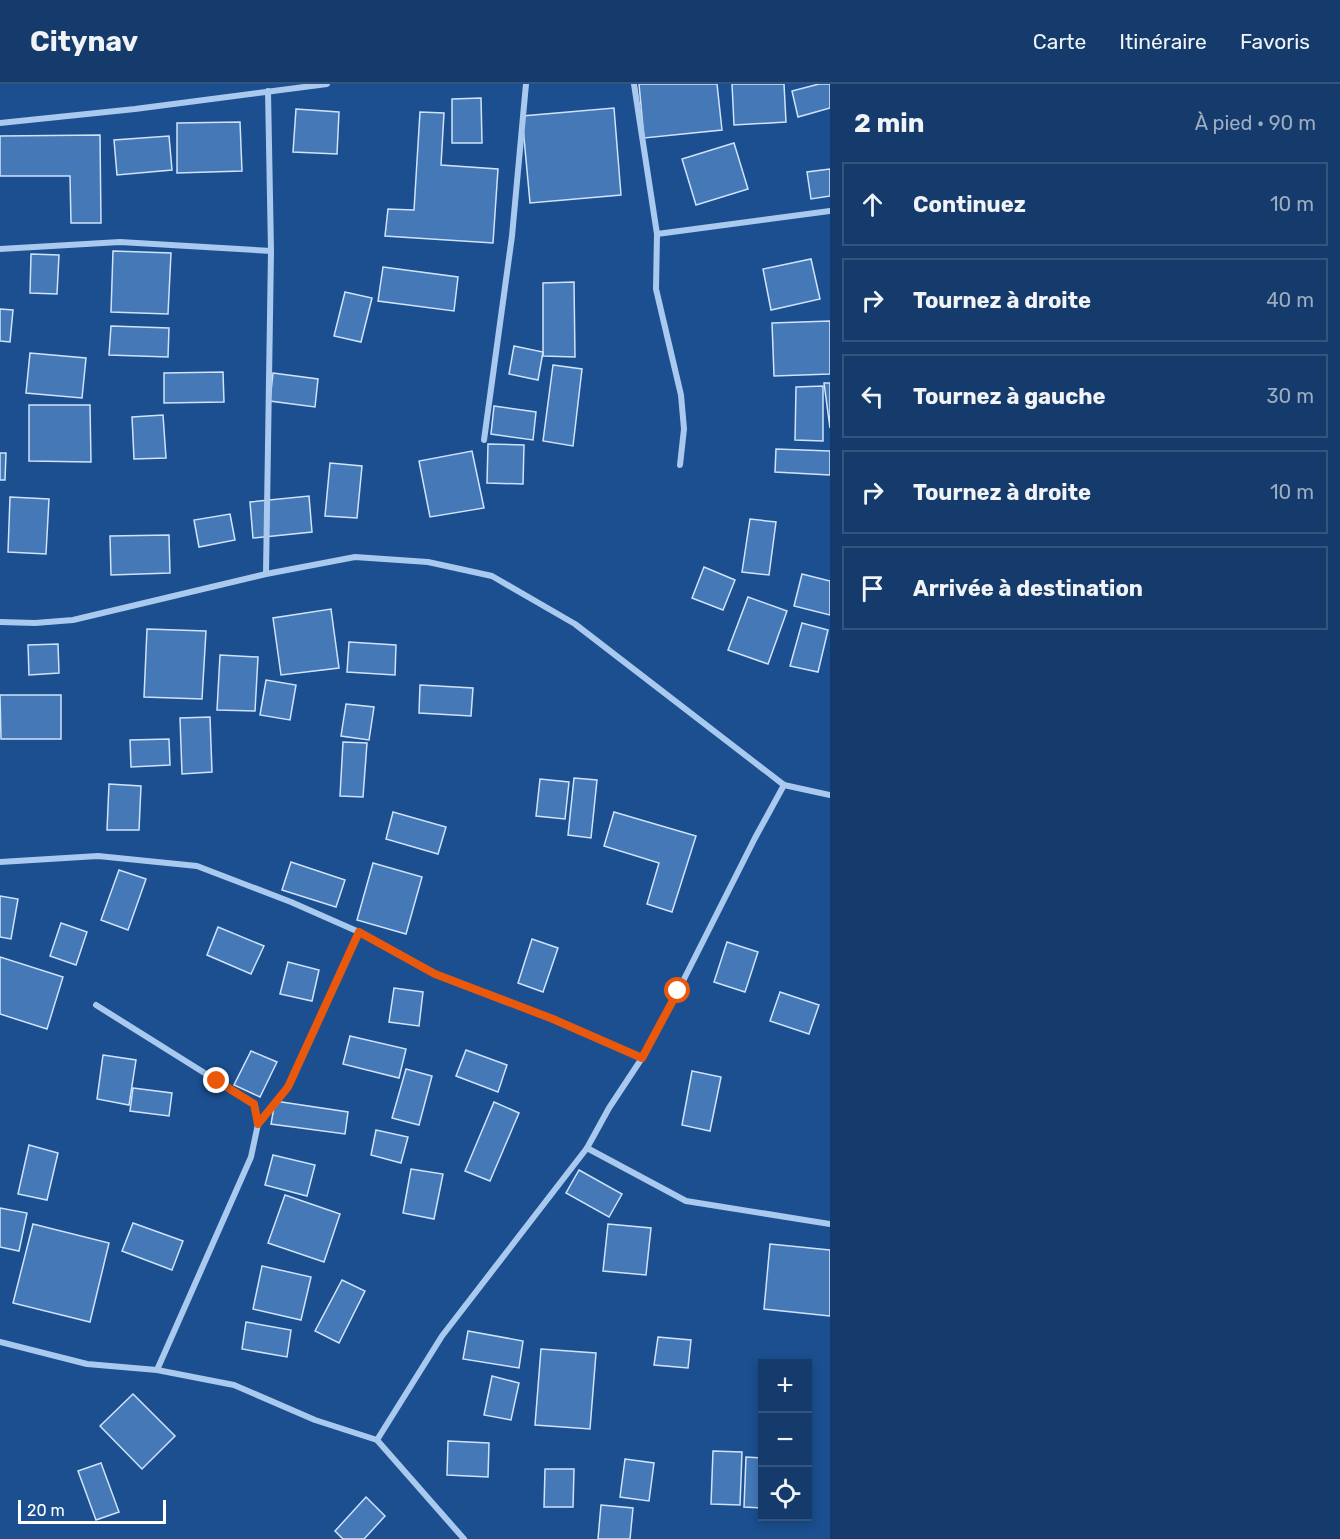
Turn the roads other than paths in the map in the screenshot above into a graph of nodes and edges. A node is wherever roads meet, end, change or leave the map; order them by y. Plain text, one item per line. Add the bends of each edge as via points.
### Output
1 (327, 84) edge
2 (526, 84) edge
3 (634, 84) edge
4 (268, 92) junction
5 (0, 123) edge
6 (830, 211) edge
7 (657, 234) junction
8 (0, 249) edge
9 (271, 251) junction
10 (484, 440) dead end
11 (680, 465) dead end
12 (266, 574) junction
13 (0, 622) edge
14 (784, 785) junction
15 (830, 795) edge
16 (0, 863) edge
17 (359, 932) junction
18 (96, 1005) dead end
19 (642, 1058) junction
20 (258, 1124) junction
21 (587, 1148) junction
22 (830, 1224) edge
23 (0, 1341) edge
24 (157, 1370) junction
25 (377, 1440) junction
26 (464, 1539) edge

1 - 4 street
2 - 10 street via 512,236
3 - 7 street
4 - 5 street
4 - 9 street
6 - 7 street
7 - 11 street via 656,289 681,395 684,429
8 - 9 street via 120,242
9 - 12 street
12 - 13 street via 73,620
12 - 14 street via 356,557 428,562 492,576 575,624
14 - 15 street
14 - 19 street
16 - 17 street via 98,856 197,866
17 - 19 street via 435,974
17 - 20 street via 288,1087
18 - 20 street via 254,1104
19 - 21 street
20 - 24 street via 251,1157
21 - 22 street via 686,1201
21 - 25 street via 442,1336
23 - 24 street via 87,1364
24 - 25 street via 234,1385 315,1420
25 - 26 street

